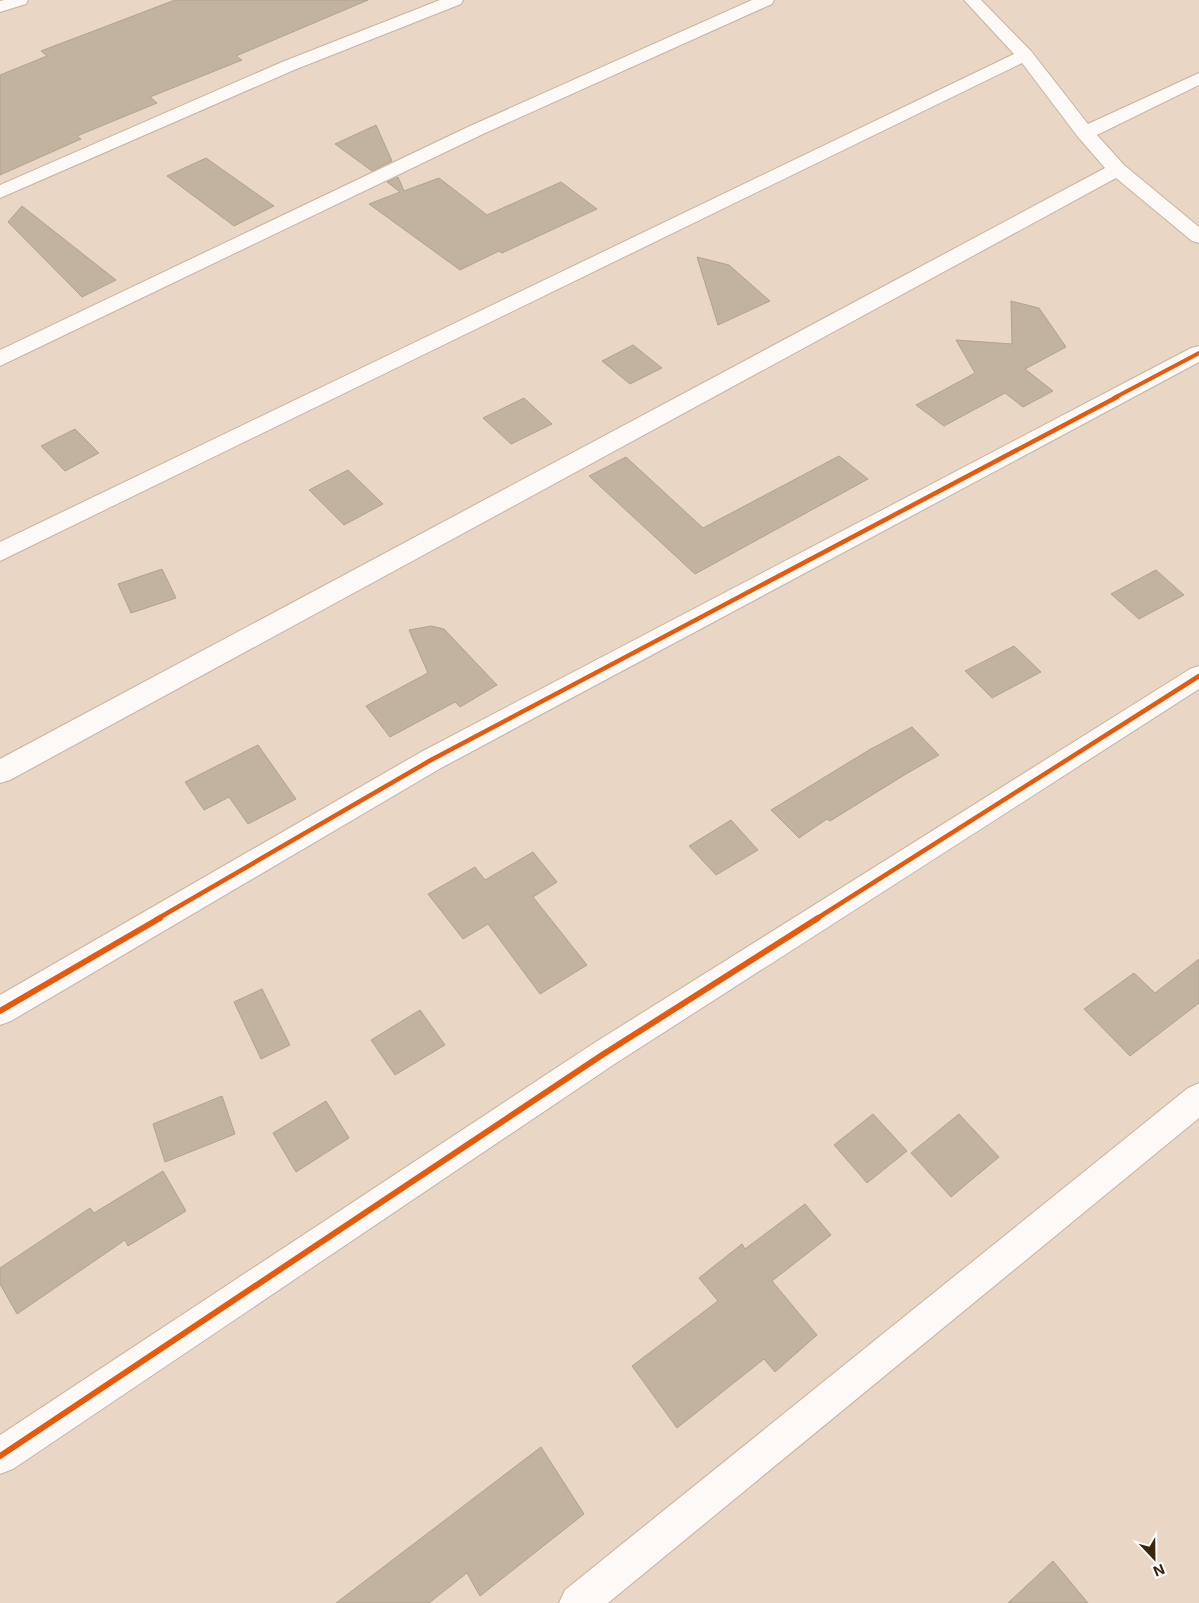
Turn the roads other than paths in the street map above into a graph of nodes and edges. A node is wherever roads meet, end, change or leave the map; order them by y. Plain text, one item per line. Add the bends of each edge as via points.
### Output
1 (20, 0) edge
2 (455, 0) edge
3 (766, 0) edge
4 (972, 0) edge
5 (0, 7) edge
6 (1025, 55) junction
7 (1199, 78) edge
8 (1085, 133) junction
9 (1117, 169) junction
10 (0, 192) edge
11 (1199, 238) edge
12 (1199, 353) edge
13 (0, 360) edge
14 (0, 552) edge
15 (1199, 676) edge
16 (0, 772) edge
17 (0, 1011) edge
18 (1199, 1098) edge
19 (0, 1456) edge
20 (578, 1603) edge

1 - 5 street
2 - 10 street via 288,66
3 - 13 street via 633,57 419,156
4 - 6 street
6 - 8 street
6 - 14 street
7 - 8 street
8 - 9 street
9 - 11 street
9 - 16 street
12 - 17 street via 431,760
15 - 19 street via 602,1055
18 - 20 street

